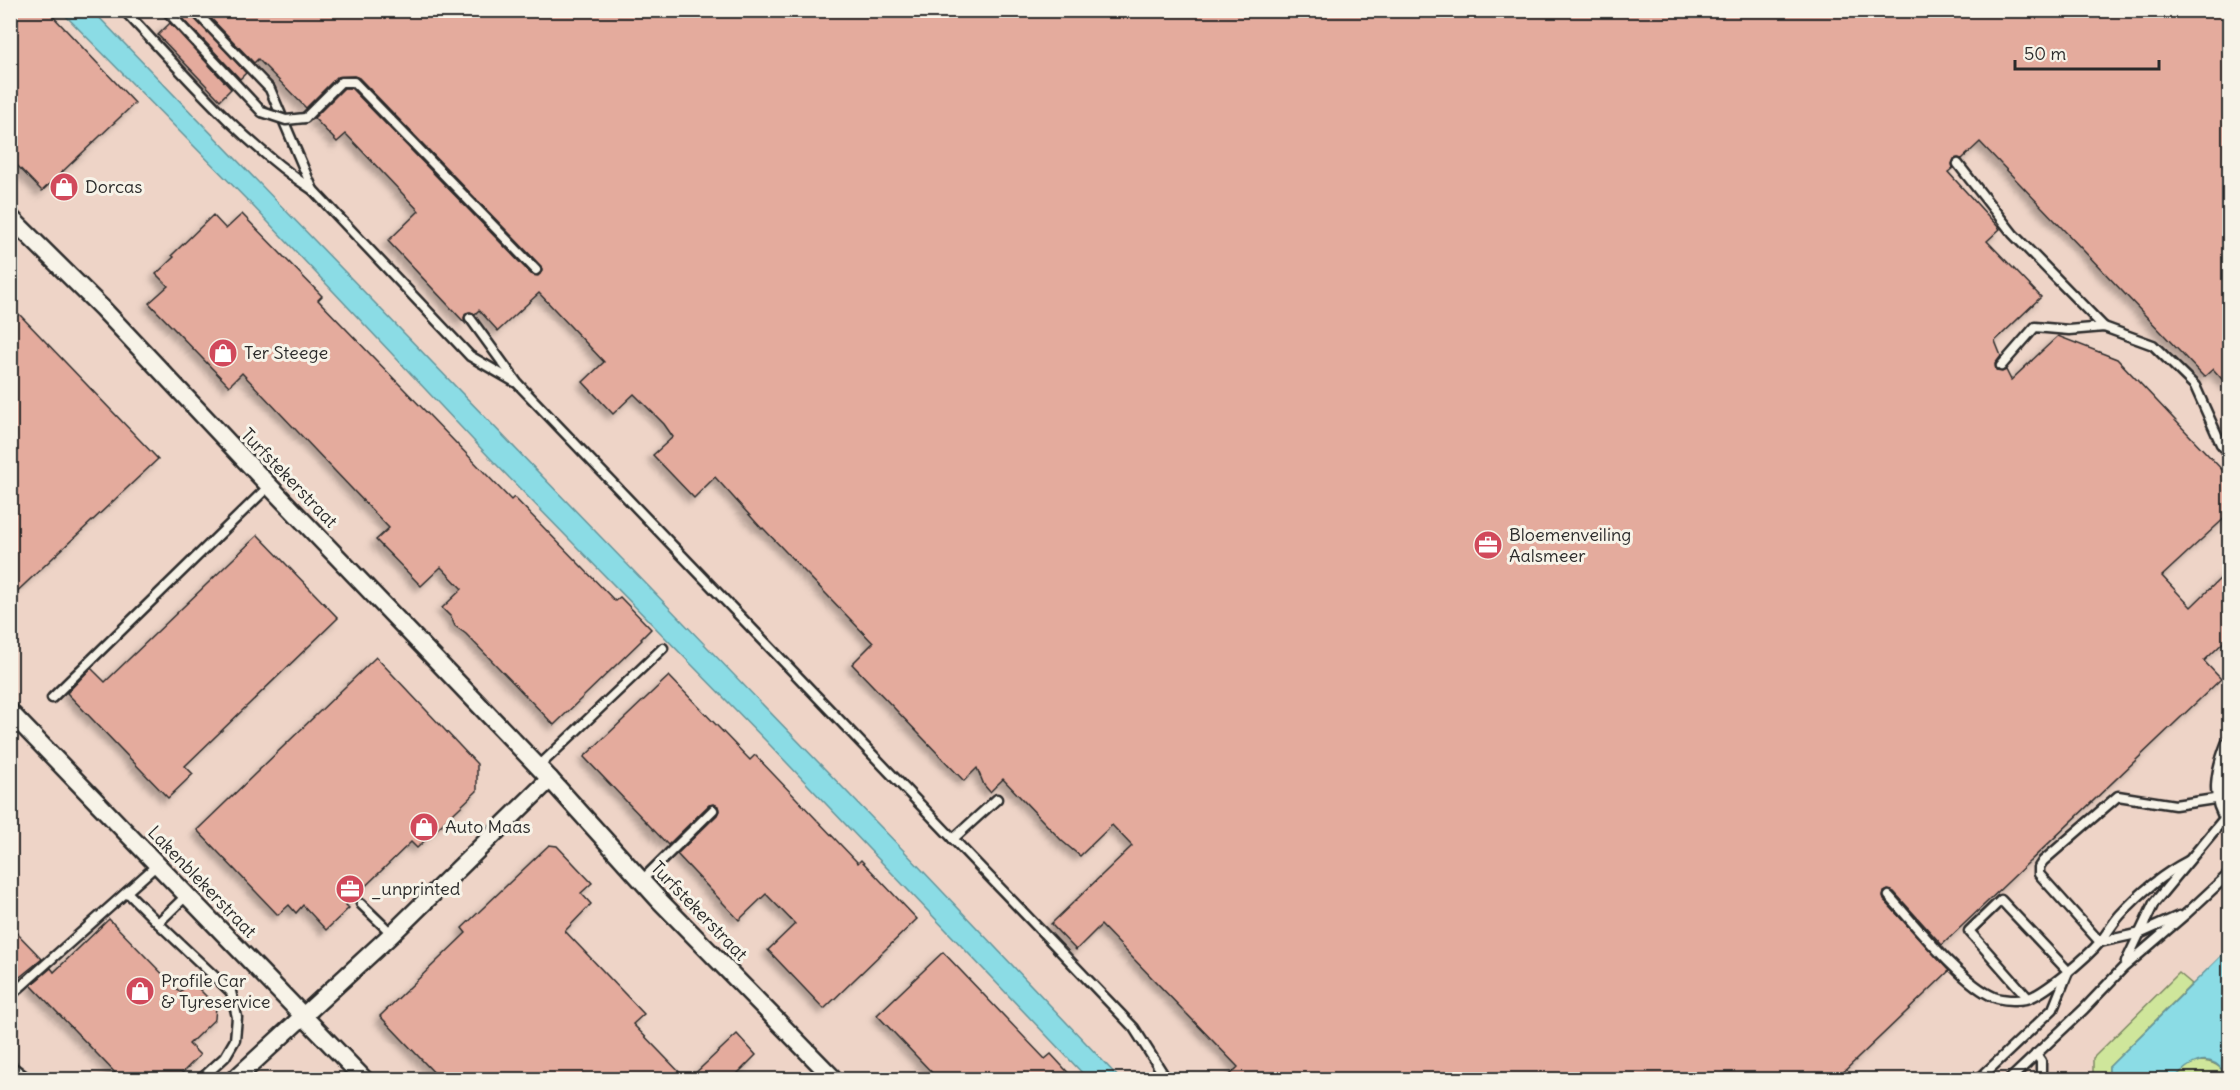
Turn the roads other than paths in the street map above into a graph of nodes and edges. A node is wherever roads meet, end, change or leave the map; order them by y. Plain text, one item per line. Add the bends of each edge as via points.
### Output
1 (124, 10) edge
2 (166, 10) edge
3 (194, 10) edge
4 (1958, 164) dead end
5 (313, 190) junction
6 (10, 217) edge
7 (536, 270) dead end
8 (470, 318) dead end
9 (2104, 327) junction
10 (2001, 366) dead end
11 (518, 384) junction
12 (2229, 455) edge
13 (269, 486) junction
14 (663, 648) dead end
15 (52, 698) dead end
16 (10, 712) edge
17 (2229, 746) edge
18 (544, 773) junction
19 (2221, 798) junction
20 (997, 799) dead end
21 (713, 810) dead end
22 (2228, 817) edge
23 (953, 839) junction
24 (2188, 861) junction
25 (158, 865) junction
26 (2229, 873) edge
27 (642, 880) junction
28 (128, 892) junction
29 (187, 895) junction
30 (1889, 896) dead end
31 (361, 904) dead end
32 (2187, 913) junction
33 (158, 923) junction
34 (2141, 933) junction
35 (392, 934) junction
36 (2100, 942) junction
37 (2123, 968) junction
38 (2068, 971) junction
39 (10, 996) edge
40 (2028, 998) junction
41 (303, 1014) junction
42 (2036, 1054) junction
43 (10, 1070) edge
44 (23, 1080) edge
45 (200, 1080) edge
46 (234, 1080) edge
47 (365, 1080) edge
48 (835, 1080) edge
49 (1167, 1080) edge
50 (1978, 1080) edge
51 (2009, 1080) edge
52 (2040, 1080) edge

1 - 5 lane via 204,95 286,172
2 - 7 lane, bridge via 262,112 286,120 305,118 341,82 354,82
3 - 5 lane via 270,88
4 - 9 lane via 2013,234
5 - 11 lane via 470,356
6 - 13 street, Turfstekerstraat via 102,308
8 - 11 lane
9 - 10 lane via 2035,327
9 - 12 lane via 2153,345 2194,387
11 - 23 lane
13 - 15 lane
13 - 18 street, Turfstekerstraat
14 - 18 lane
16 - 25 street, Lakenblekerstraat
17 - 19 street via 2220,769
18 - 27 street, Turfstekerstraat
18 - 35 street
19 - 22 street
19 - 36 lane via 2175,805 2118,796 2043,861 2039,874
20 - 23 lane
21 - 27 lane
22 - 24 lane
23 - 49 lane via 1134,1028
24 - 34 lane via 2154,903
24 - 36 lane via 2168,871 2120,914
25 - 28 lane
25 - 29 street, Lakenblekerstraat
26 - 32 lane
27 - 48 street, Turfstekerstraat
28 - 33 lane
28 - 39 lane
29 - 33 lane
29 - 41 street, Lakenblekerstraat
30 - 40 lane via 1964,977 1994,997
31 - 35 lane
32 - 34 lane
32 - 37 lane
33 - 45 lane via 231,992 237,1017 235,1040 225,1057
34 - 36 lane
34 - 37 lane
35 - 41 street
36 - 38 lane
37 - 42 lane
38 - 40 lane
38 - 40 lane via 2001,900 1969,931
38 - 50 lane via 2053,1009
41 - 46 street
41 - 47 street, Lakenblekerstraat
42 - 51 lane
42 - 52 lane via 2041,1060
43 - 44 street

